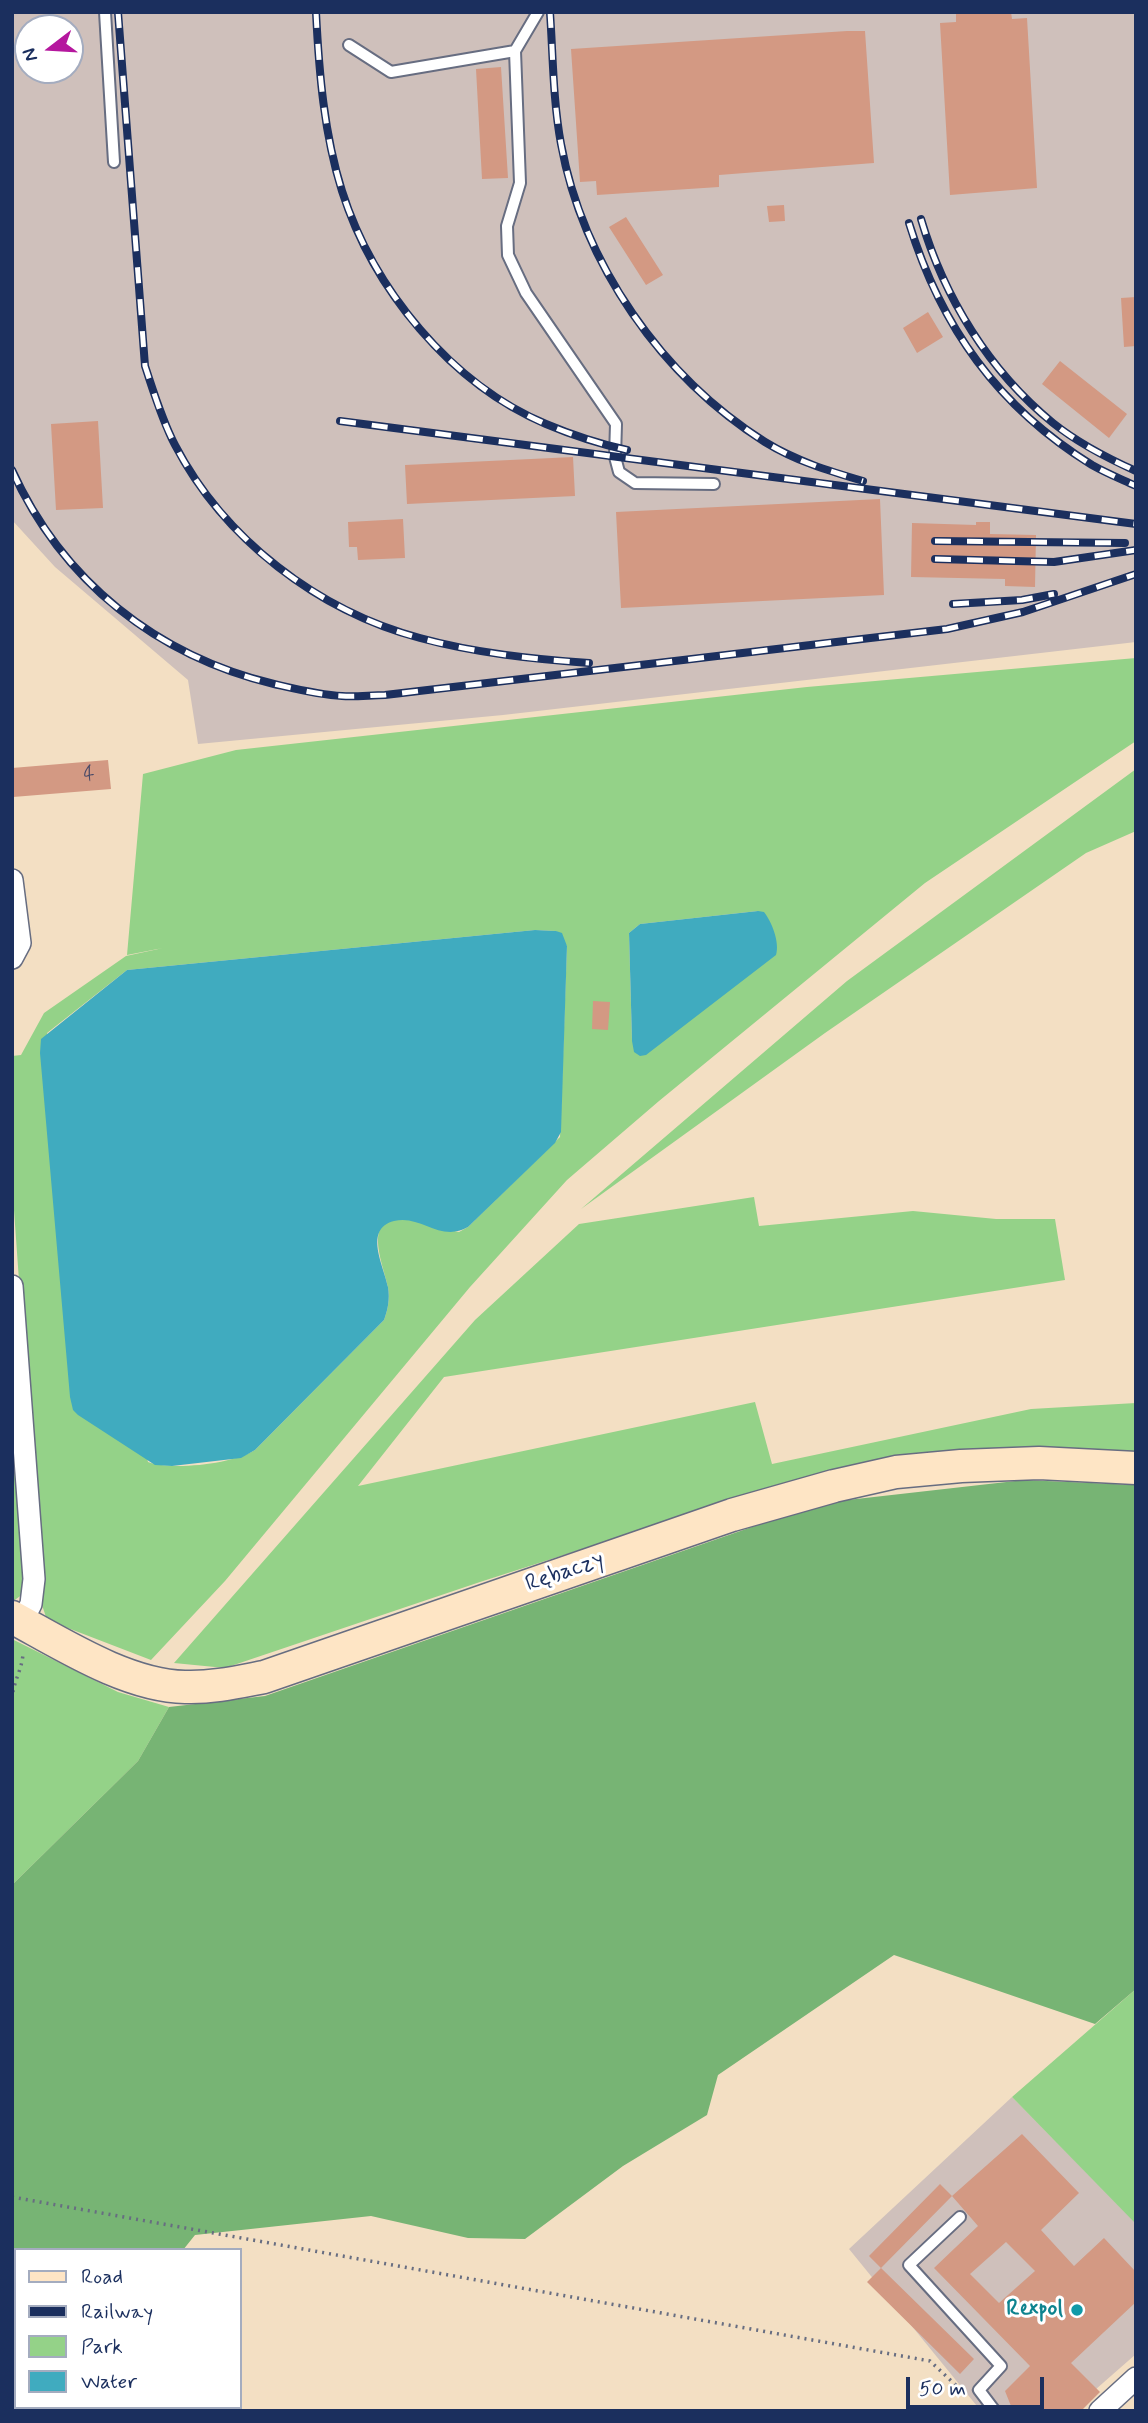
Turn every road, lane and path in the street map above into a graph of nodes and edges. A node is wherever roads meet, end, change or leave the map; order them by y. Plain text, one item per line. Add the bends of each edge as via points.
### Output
1 (105, 12) edge
2 (538, 12) edge
3 (348, 45) dead end
4 (515, 51) junction
5 (114, 162) dead end
6 (714, 484) dead end
7 (12, 880) edge
8 (12, 958) edge
9 (12, 1286) edge
10 (1136, 1468) edge
11 (19, 1629) edge
12 (12, 1699) edge
13 (12, 2197) edge
14 (960, 2217) dead end
15 (1136, 2378) edge
16 (979, 2390) junction
17 (995, 2411) edge
18 (1100, 2411) edge

1 - 5 lane
2 - 4 lane
3 - 4 lane via 391,72
4 - 6 lane via 520,183 506,226 508,255 526,293 616,424 618,472 635,483
7 - 8 street via 20,943
9 - 11 street via 34,1579 31,1604
10 - 11 street, Rębaczy via 1040,1463 961,1466 896,1472 834,1486 732,1515 264,1677 223,1685 183,1687 142,1681
11 - 12 path via 23,1659
13 - 16 path via 930,2361 961,2390
14 - 16 lane via 909,2265 1001,2367
15 - 18 street
16 - 17 lane

